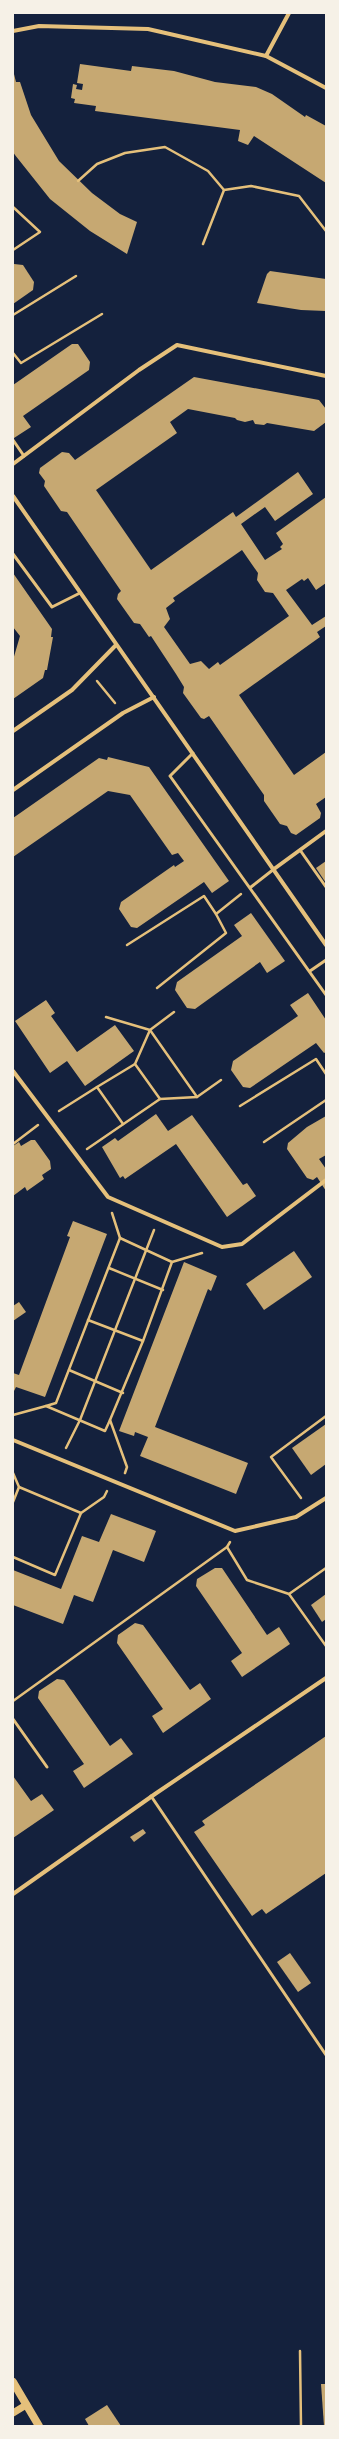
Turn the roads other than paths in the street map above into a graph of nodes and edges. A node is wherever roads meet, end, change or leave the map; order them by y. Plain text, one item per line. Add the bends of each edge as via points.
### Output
1 (289, 13) edge
2 (13, 31) edge
3 (266, 56) junction
4 (326, 88) edge
5 (326, 376) edge
6 (13, 440) edge
7 (24, 456) junction
8 (13, 464) edge
9 (13, 496) edge
10 (13, 554) edge
11 (80, 593) junction
12 (116, 645) junction
13 (154, 697) junction
14 (13, 731) edge
15 (193, 753) junction
16 (13, 790) edge
17 (326, 831) edge
18 (300, 850) junction
19 (274, 869) junction
20 (251, 887) junction
21 (326, 887) edge
22 (326, 945) edge
23 (326, 960) edge
24 (310, 972) junction
25 (326, 995) edge
26 (13, 1071) edge
27 (326, 1180) edge
28 (13, 1440) edge
29 (326, 1498) edge
30 (326, 1678) edge
31 (13, 1719) edge
32 (47, 1767) dead end
33 (151, 1796) junction
34 (13, 1894) edge
35 (326, 2054) edge
36 (13, 2382) edge
37 (26, 2405) junction
38 (13, 2412) edge
39 (39, 2426) edge

1 - 3 street
2 - 3 street via 38,26 148,29
3 - 4 street
5 - 7 street via 177,345 139,370
6 - 7 lane
7 - 8 street
9 - 11 street
10 - 11 lane via 52,607
11 - 12 street
12 - 13 street
12 - 14 street via 72,690
13 - 15 street
13 - 16 street via 124,713
15 - 19 street
15 - 20 lane via 170,776
17 - 18 street
18 - 19 street
18 - 21 lane
19 - 20 lane
19 - 22 street
20 - 24 lane
23 - 24 lane
24 - 25 lane
26 - 27 street via 108,1197 222,1247 242,1244
28 - 29 street via 235,1531 296,1518
30 - 33 street
31 - 32 lane
33 - 34 street
33 - 35 lane
36 - 37 main road
37 - 38 street
37 - 39 main road

